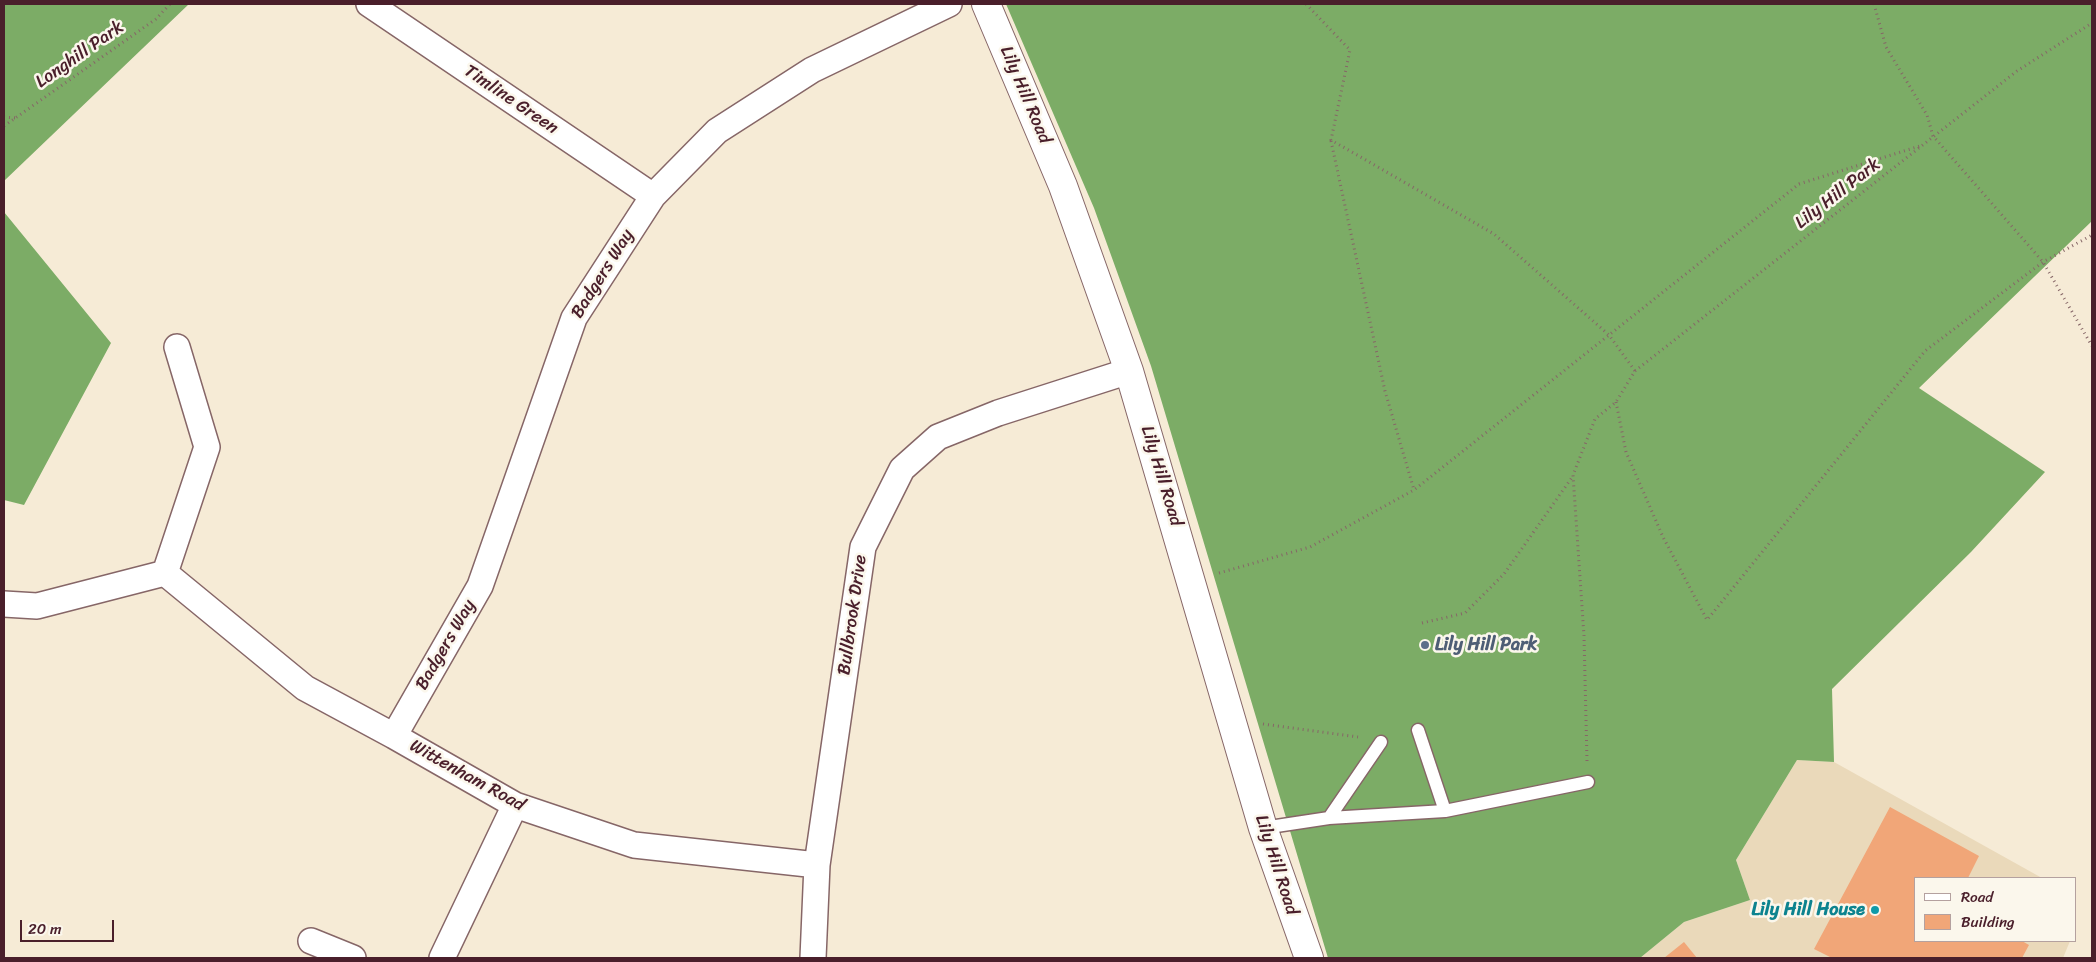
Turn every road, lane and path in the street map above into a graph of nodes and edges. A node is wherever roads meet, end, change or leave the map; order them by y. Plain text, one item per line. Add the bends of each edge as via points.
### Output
1 (170, 4) edge
2 (369, 4) edge
3 (949, 4) edge
4 (986, 4) edge
5 (1306, 4) edge
6 (1874, 4) edge
7 (2092, 22) edge
8 (4, 117) edge
9 (16, 118) junction
10 (4, 126) edge
11 (1932, 136) junction
12 (1331, 140) junction
13 (1923, 144) junction
14 (653, 196) junction
15 (2092, 235) edge
16 (2043, 262) junction
17 (1609, 335) junction
18 (2092, 346) edge
19 (177, 347) dead end
20 (1130, 371) junction
21 (1635, 371) junction
22 (1616, 402) junction
23 (1573, 475) junction
24 (1414, 490) junction
25 (165, 573) junction
26 (1192, 581) junction
27 (4, 604) edge
28 (1422, 624) dead end
29 (1259, 716) dead end
30 (1418, 730) dead end
31 (394, 736) junction
32 (1381, 742) joint
33 (1588, 782) joint
34 (515, 805) junction
35 (1445, 811) junction
36 (1329, 818) junction
37 (1263, 828) junction
38 (817, 865) junction
39 (311, 941) dead end
40 (352, 958) edge
41 (442, 958) edge
42 (812, 958) edge
43 (1309, 958) edge

1 - 9 path, Longhill Park via 156,18
2 - 14 street, Timline Green
3 - 14 street, Badgers Way via 812,70 717,131
4 - 20 street, Lily Hill Road via 1063,186
5 - 12 path via 1350,50
6 - 11 path via 1886,47 1927,115
7 - 11 path, Lily Hill Park via 2017,71
8 - 9 path
9 - 10 path, Longhill Park
11 - 13 path, Lily Hill Park
11 - 16 path
12 - 17 path via 1494,234
12 - 24 path via 1385,390
13 - 17 path via 1799,184
13 - 21 path, Lily Hill Park
14 - 31 street, Badgers Way via 574,318 480,586
15 - 16 path
16 - 18 path
16 - 22 path via 1925,351 1707,620 1663,536 1626,452
17 - 21 path
17 - 24 path
19 - 25 street via 207,447
20 - 26 street, Lily Hill Road
20 - 38 street, Bullbrook Drive via 998,413 938,437 902,469 863,547
21 - 22 path, Lily Hill Park
22 - 23 path, Lily Hill Park via 1595,419
23 - 28 path via 1504,574 1465,613
23 - 33 path, Lily Hill Park via 1584,636
24 - 26 path via 1310,546
25 - 27 street via 37,606
25 - 31 street, Wittenham Road via 304,688
26 - 37 street, Lily Hill Road
29 - 32 path via 1262,724
30 - 35 lane
31 - 34 street, Wittenham Road
32 - 36 lane
33 - 35 lane
34 - 38 street, Wittenham Road via 634,844
34 - 41 street
35 - 36 lane
36 - 37 lane
37 - 43 street, Lily Hill Road
38 - 42 street, Bullbrook Drive
39 - 40 street

